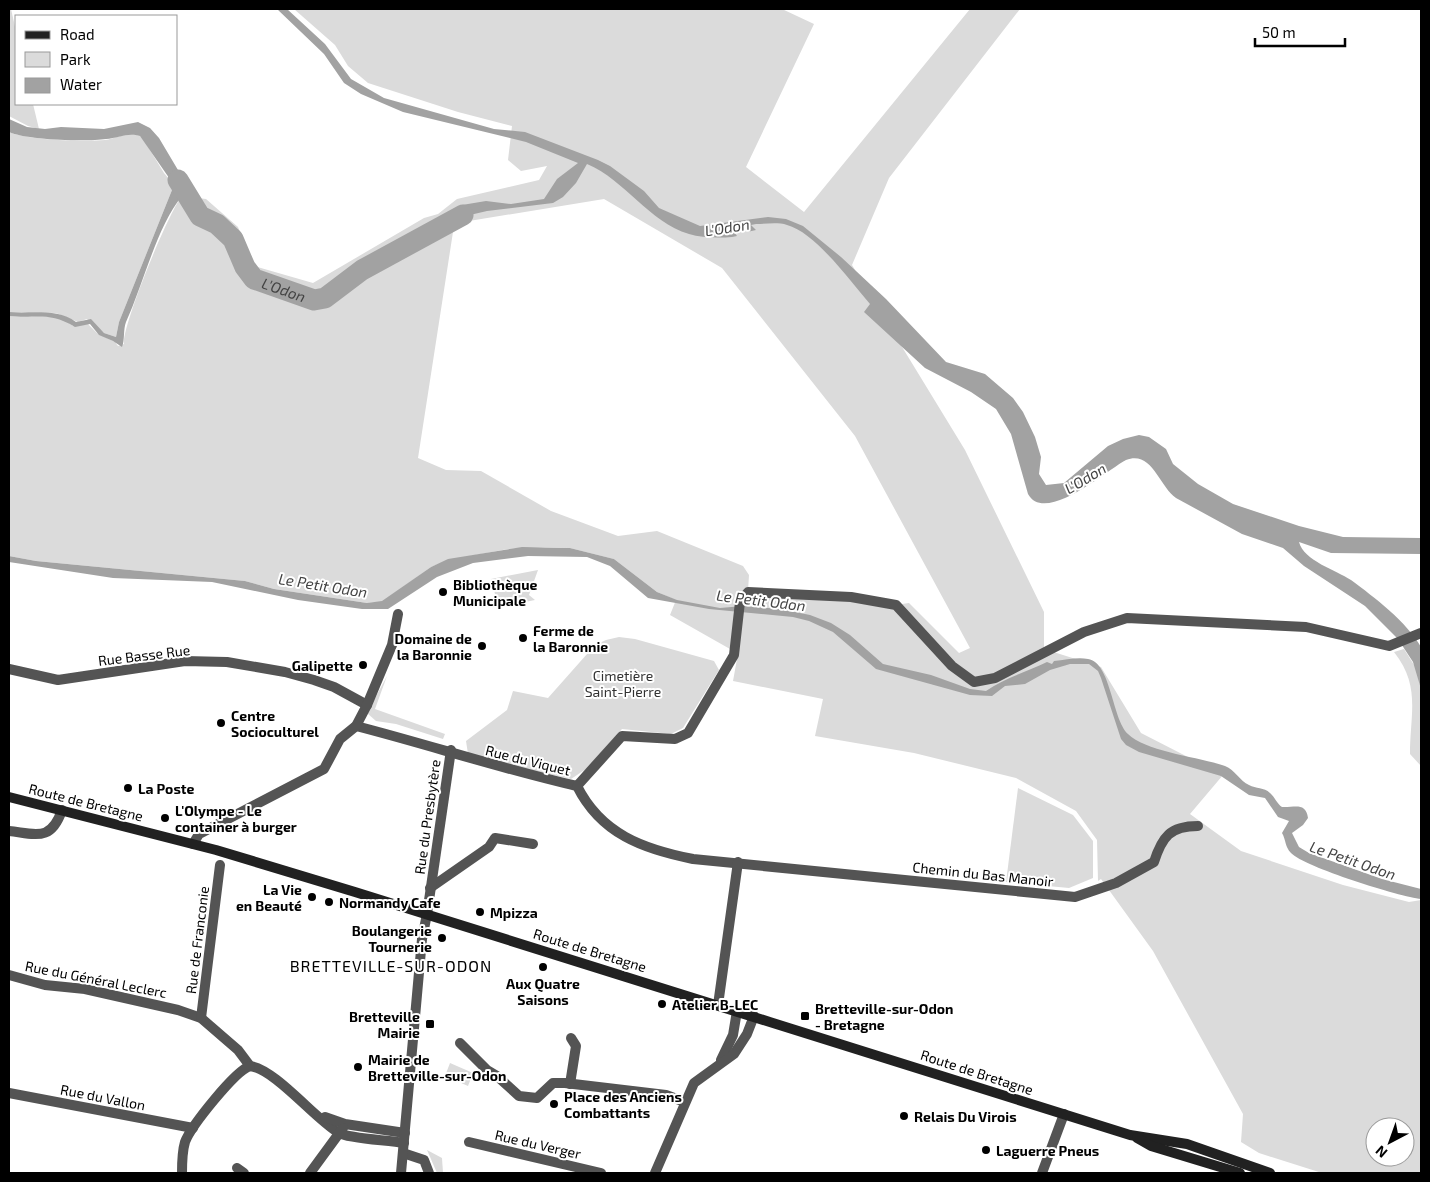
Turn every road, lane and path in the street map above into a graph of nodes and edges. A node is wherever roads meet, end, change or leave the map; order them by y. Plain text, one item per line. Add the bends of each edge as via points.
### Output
1 (398, 614) dead end
2 (1417, 635) edge
3 (9, 669) edge
4 (367, 705) junction
5 (356, 726) junction
6 (451, 750) junction
7 (577, 786) junction
8 (9, 797) edge
9 (62, 810) junction
10 (1198, 826) dead end
11 (9, 831) edge
12 (193, 844) junction
13 (533, 844) dead end
14 (738, 862) junction
15 (220, 865) dead end
16 (430, 888) junction
17 (426, 914) junction
18 (9, 975) edge
19 (718, 1005) junction
20 (737, 1011) junction
21 (754, 1016) junction
22 (201, 1018) junction
23 (572, 1038) dead end
24 (460, 1043) dead end
25 (250, 1066) junction
26 (716, 1067) junction
27 (570, 1084) junction
28 (9, 1093) edge
29 (686, 1102) junction
30 (1064, 1114) junction
31 (193, 1128) junction
32 (342, 1129) junction
33 (1130, 1135) junction
34 (469, 1142) dead end
35 (404, 1143) junction
36 (182, 1173) edge
37 (310, 1173) edge
38 (401, 1173) edge
39 (429, 1173) edge
40 (601, 1173) edge
41 (655, 1173) edge
42 (1042, 1173) edge
43 (1240, 1173) edge
44 (1270, 1173) edge

1 - 4 street via 392,645
2 - 7 street via 1390,646 1306,627 1127,618 1084,632 994,678 974,682 952,666 896,605 852,597 748,592 740,602 734,655 688,733 676,739 622,736
3 - 4 street, Rue Basse Rue via 58,680 184,661 227,662 314,680
4 - 5 street
5 - 6 street, Rue du Viquet
5 - 12 street via 340,739 324,769 199,834
6 - 7 street, Rue du Viquet via 501,768
6 - 16 street, Rue du Presbytère
7 - 14 street, Rue du Viquet via 588,807 621,835 693,860
8 - 9 main road, Route de Bretagne
9 - 11 street via 59,820 43,835
9 - 12 main road, Route de Bretagne
10 - 14 street, Chemin du Bas Manoir via 1184,826 1170,832 1160,844 1154,862 1116,883 1075,897
12 - 17 main road, Route de Bretagne
13 - 16 street via 495,838 489,847
14 - 19 street
15 - 22 street, Rue de Franconie
16 - 17 street, Rue du Presbytère
17 - 19 main road, Route de Bretagne
17 - 35 street, Rue du Presbytère
18 - 22 street, Rue du Général Leclerc via 45,985 120,996
19 - 20 main road, Route de Bretagne
20 - 21 main road, Route de Bretagne
20 - 26 street via 730,1045
21 - 26 street via 734,1054
21 - 30 main road, Route de Bretagne
22 - 25 street, Rue du Général Leclerc via 238,1050
23 - 27 street via 576,1046
24 - 27 street via 518,1096 537,1098 553,1083
25 - 31 street via 232,1079
25 - 32 street, Rue du Général Leclerc via 256,1067 319,1116
26 - 29 street via 694,1083
27 - 29 street via 666,1095
28 - 31 street, Rue du Vallon
29 - 41 street
30 - 33 main road, Route de Bretagne
30 - 42 street
31 - 36 street via 185,1144
32 - 35 street
32 - 37 street
33 - 43 main road, Route de Bretagne via 1151,1146
33 - 44 main road, Route de Bretagne via 1187,1144
34 - 40 street, Rue du Verger
35 - 38 street, Rue du Presbytère
35 - 39 street via 424,1160

